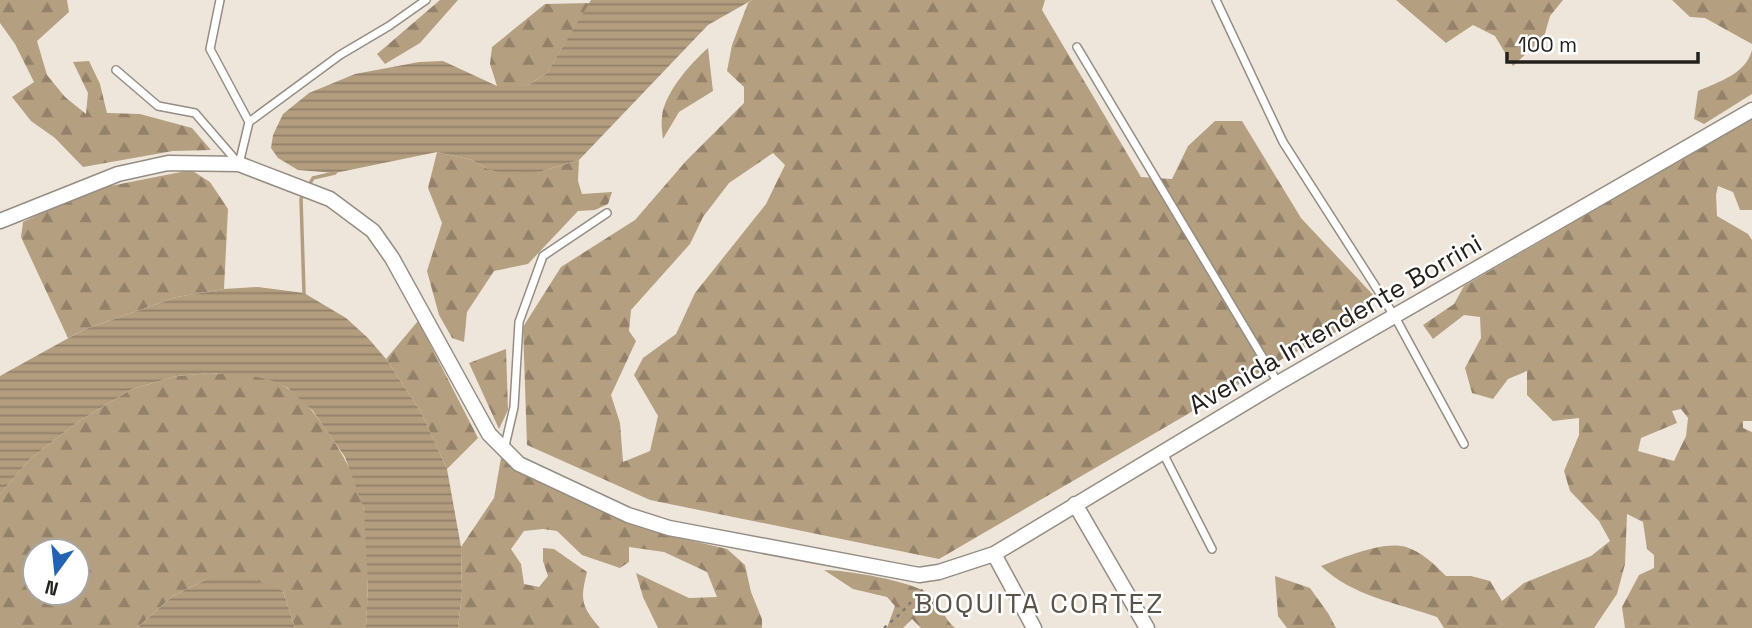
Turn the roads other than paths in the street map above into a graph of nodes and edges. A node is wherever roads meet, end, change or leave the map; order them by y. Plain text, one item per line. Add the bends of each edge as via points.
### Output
1 (220, 0) edge
2 (426, 0) edge
3 (1216, 0) edge
4 (1077, 47) dead end
5 (116, 70) dead end
6 (1752, 110) edge
7 (249, 122) junction
8 (239, 164) junction
9 (607, 213) dead end
10 (0, 221) edge
11 (1395, 317) junction
12 (1278, 383) junction
13 (1464, 444) dead end
14 (504, 451) junction
15 (1163, 452) junction
16 (1075, 505) junction
17 (1212, 549) dead end
18 (993, 554) junction
19 (1034, 628) edge
20 (1147, 628) edge

1 - 7 lane via 210,49
2 - 7 lane via 340,55
3 - 11 lane via 1283,142
4 - 12 lane
5 - 8 lane via 159,106 195,113
6 - 11 street, Avenida Intendente Borrini
7 - 8 lane
8 - 10 street, Avenida Intendente Borrini via 168,163 118,173
8 - 14 street, Avenida Intendente Borrini via 330,199 373,231 489,434
9 - 14 lane via 543,256 519,322 514,407
11 - 12 street, Avenida Intendente Borrini
11 - 13 lane
12 - 15 street, Avenida Intendente Borrini
14 - 18 street, Avenida Intendente Borrini via 519,464 628,515 669,528 919,575
15 - 16 street, Avenida Intendente Borrini
15 - 17 lane
16 - 18 street, Avenida Intendente Borrini
16 - 20 street
18 - 19 street

